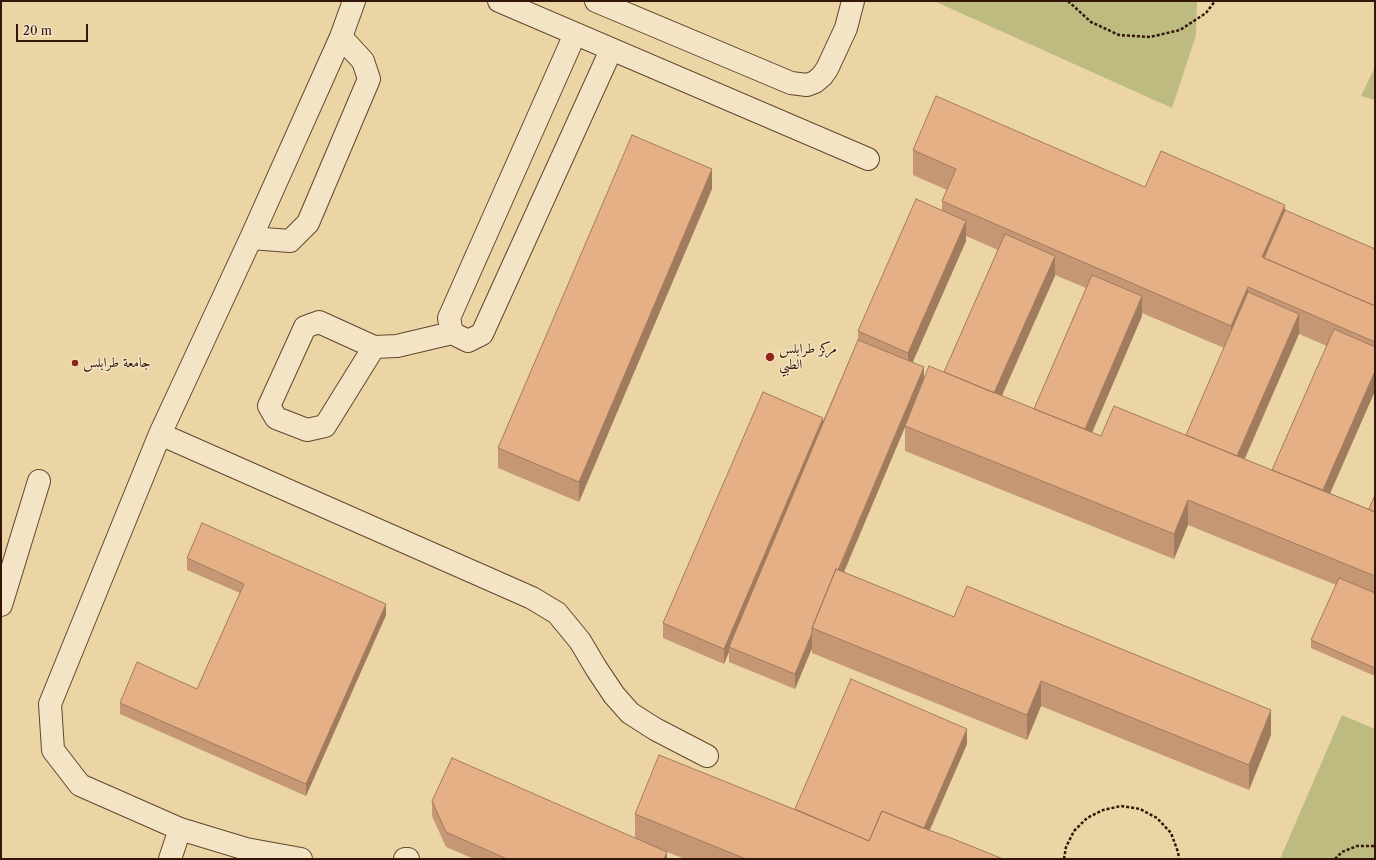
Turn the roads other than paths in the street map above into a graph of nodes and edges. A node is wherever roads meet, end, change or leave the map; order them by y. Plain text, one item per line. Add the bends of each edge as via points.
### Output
1 (354, 1) edge
2 (499, 1) edge
3 (854, 1) edge
4 (608, 3) edge
5 (575, 34) junction
6 (341, 36) junction
7 (611, 50) junction
8 (868, 159) dead end
9 (251, 238) junction
10 (452, 334) junction
11 (374, 347) junction
12 (160, 434) junction
13 (39, 481) dead end
14 (1, 605) edge
15 (707, 756) dead end
16 (180, 829) junction
17 (170, 859) edge
18 (301, 859) edge

1 - 6 lane
2 - 5 lane
3 - 4 lane via 846,28 827,69 815,82 807,85 792,83
5 - 7 lane
5 - 10 lane via 449,318
6 - 9 lane
6 - 9 lane via 363,61 369,79 308,223 290,241
7 - 8 lane
7 - 10 lane via 482,334 468,340
9 - 12 lane
10 - 11 lane via 397,346
11 - 11 lane via 319,322 305,327 269,406 276,418 307,430 325,426
12 - 15 lane via 532,598 557,613 580,641 614,695 630,713
12 - 16 lane via 50,704 54,750 80,785
13 - 14 lane
16 - 17 lane
16 - 18 lane via 246,849

